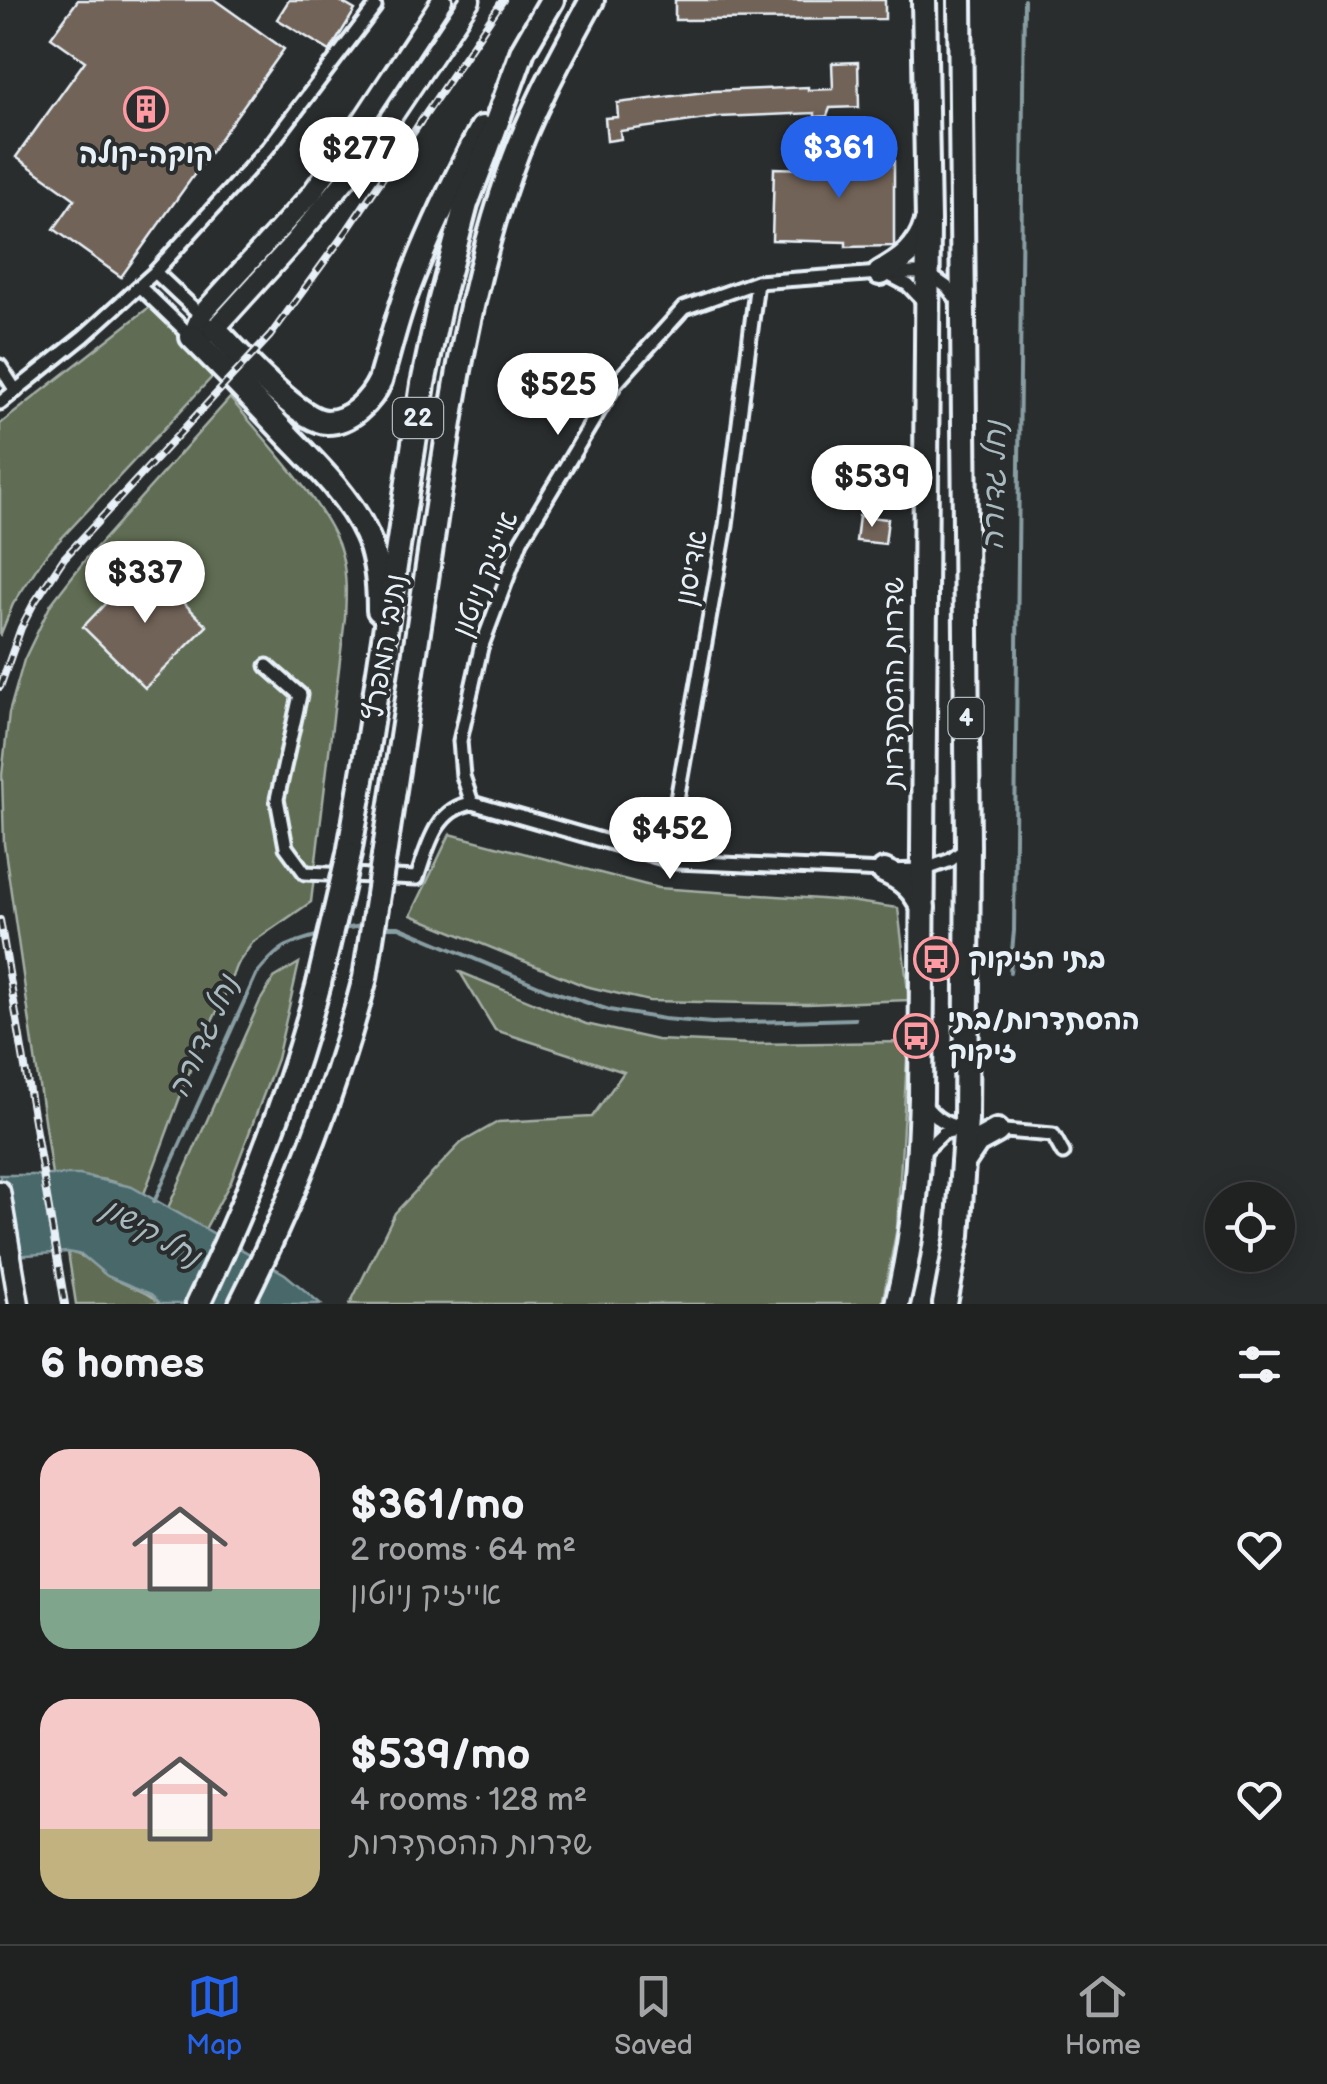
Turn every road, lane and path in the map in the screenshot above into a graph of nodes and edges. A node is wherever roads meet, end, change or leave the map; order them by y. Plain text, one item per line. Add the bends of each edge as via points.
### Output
1 (442, 0) edge
2 (470, 0) edge
3 (552, 0) edge
4 (592, 0) edge
5 (924, 0) edge
6 (960, 0) edge
7 (376, 7) dead end
8 (524, 50) junction
9 (928, 221) junction
10 (156, 272) junction
11 (926, 272) junction
12 (880, 274) junction
13 (757, 282) junction
14 (140, 287) junction
15 (926, 306) junction
16 (962, 308) junction
17 (202, 327) junction
18 (0, 366) edge
19 (16, 390) junction
20 (0, 403) edge
21 (266, 666) dead end
22 (366, 762) junction
23 (472, 803) junction
24 (968, 846) junction
25 (923, 858) junction
26 (666, 861) junction
27 (884, 871) junction
28 (923, 908) junction
29 (921, 1098) junction
30 (965, 1128) junction
31 (997, 1131) junction
32 (1063, 1154) dead end
33 (920, 1156) junction
34 (963, 1163) junction
35 (0, 1191) edge
36 (19, 1304) edge
37 (198, 1304) edge
38 (241, 1304) edge
39 (897, 1304) edge
40 (945, 1304) edge

1 - 17 street via 311,194
2 - 17 street via 367,154 294,242
3 - 8 highway, נתיבי המפרץ / 22
4 - 38 highway, נתיבי המפרץ / 22, bridge via 511,168 474,294 365,978 300,1172
5 - 9 highway, שדרות ההסתדרות / 4
6 - 16 highway, 4
7 - 10 street via 268,148
8 - 17 highway via 452,185 406,293 380,380 365,403 345,418 314,418
8 - 22 highway, נתיבי המפרץ / 22 via 466,204 440,303
9 - 11 highway, שדרות ההסתדרות / 4
9 - 12 highway via 919,242
10 - 14 street
10 - 17 street
11 - 12 street, אייזיק ניוטון
11 - 15 highway, שדרות ההסתדרות / 4
11 - 16 street
12 - 13 street, אייזיק ניוטון
12 - 15 street via 901,280
13 - 23 street, אייזיק ניוטון via 684,308 615,384 521,541 481,648 460,740
13 - 26 street, אדיסון via 726,525
14 - 17 street
14 - 19 street
15 - 25 highway, שדרות ההסתדרות / 4
16 - 24 highway, 4
17 - 22 highway via 368,537 379,602
18 - 19 street
19 - 20 street
21 - 23 street via 300,694 277,799 286,848 305,872 417,878 434,828 457,806
22 - 37 highway, נתיבי המפרץ / 22, bridge via 319,984 287,1090
23 - 26 street
24 - 25 street via 952,860
24 - 30 highway, 4
25 - 27 street
25 - 27 street
25 - 28 highway, שדרות ההסתדרות / 4
26 - 27 street
27 - 28 highway via 904,881
28 - 29 highway, שדרות ההסתדרות / 4
29 - 30 street via 937,1119
29 - 33 highway, שדרות ההסתדרות / 4
30 - 31 street
30 - 33 street via 943,1133
30 - 34 highway, 4
31 - 32 street via 1053,1135
31 - 34 highway via 977,1142
33 - 39 highway, שדרות ההסתדרות / 4
34 - 40 highway, 4
35 - 36 street

